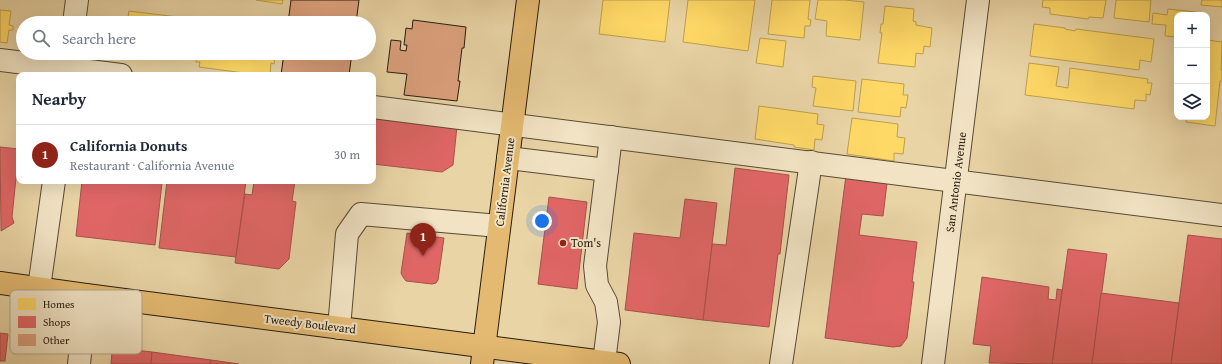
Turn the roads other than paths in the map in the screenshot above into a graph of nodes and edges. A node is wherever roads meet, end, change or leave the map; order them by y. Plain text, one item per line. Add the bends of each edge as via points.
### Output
1 (77, 0) edge
2 (528, 0) edge
3 (978, 0) edge
4 (75, 16) edge
5 (0, 60) edge
6 (69, 65) edge
7 (105, 72) edge
8 (376, 107) edge
9 (512, 125) junction
10 (611, 137) junction
11 (508, 158) junction
12 (811, 162) junction
13 (607, 170) junction
14 (956, 181) junction
15 (54, 184) edge
16 (1222, 215) edge
17 (499, 226) junction
18 (0, 282) edge
19 (39, 288) junction
20 (52, 290) edge
21 (142, 302) edge
22 (339, 328) junction
23 (80, 354) edge
24 (483, 356) edge
25 (612, 363) edge
26 (79, 364) edge
27 (781, 364) edge
28 (933, 364) edge

1 - 4 street
2 - 9 main road, California Avenue
3 - 14 street, San Antonio Avenue
5 - 6 street
6 - 7 street
8 - 9 street
9 - 10 street
9 - 11 main road, California Avenue
10 - 12 street
10 - 13 street
11 - 13 street
11 - 17 main road, California Avenue
12 - 14 street
12 - 27 street
13 - 25 street via 595,266 597,285 606,302
14 - 16 street
14 - 28 street, San Antonio Avenue
15 - 19 street
17 - 22 street via 361,214 347,234
17 - 24 main road, California Avenue
18 - 19 main road, Tweedy Boulevard
19 - 20 main road, Tweedy Boulevard
21 - 22 main road, Tweedy Boulevard
22 - 24 main road, Tweedy Boulevard
23 - 26 street
24 - 25 main road, Tweedy Boulevard

